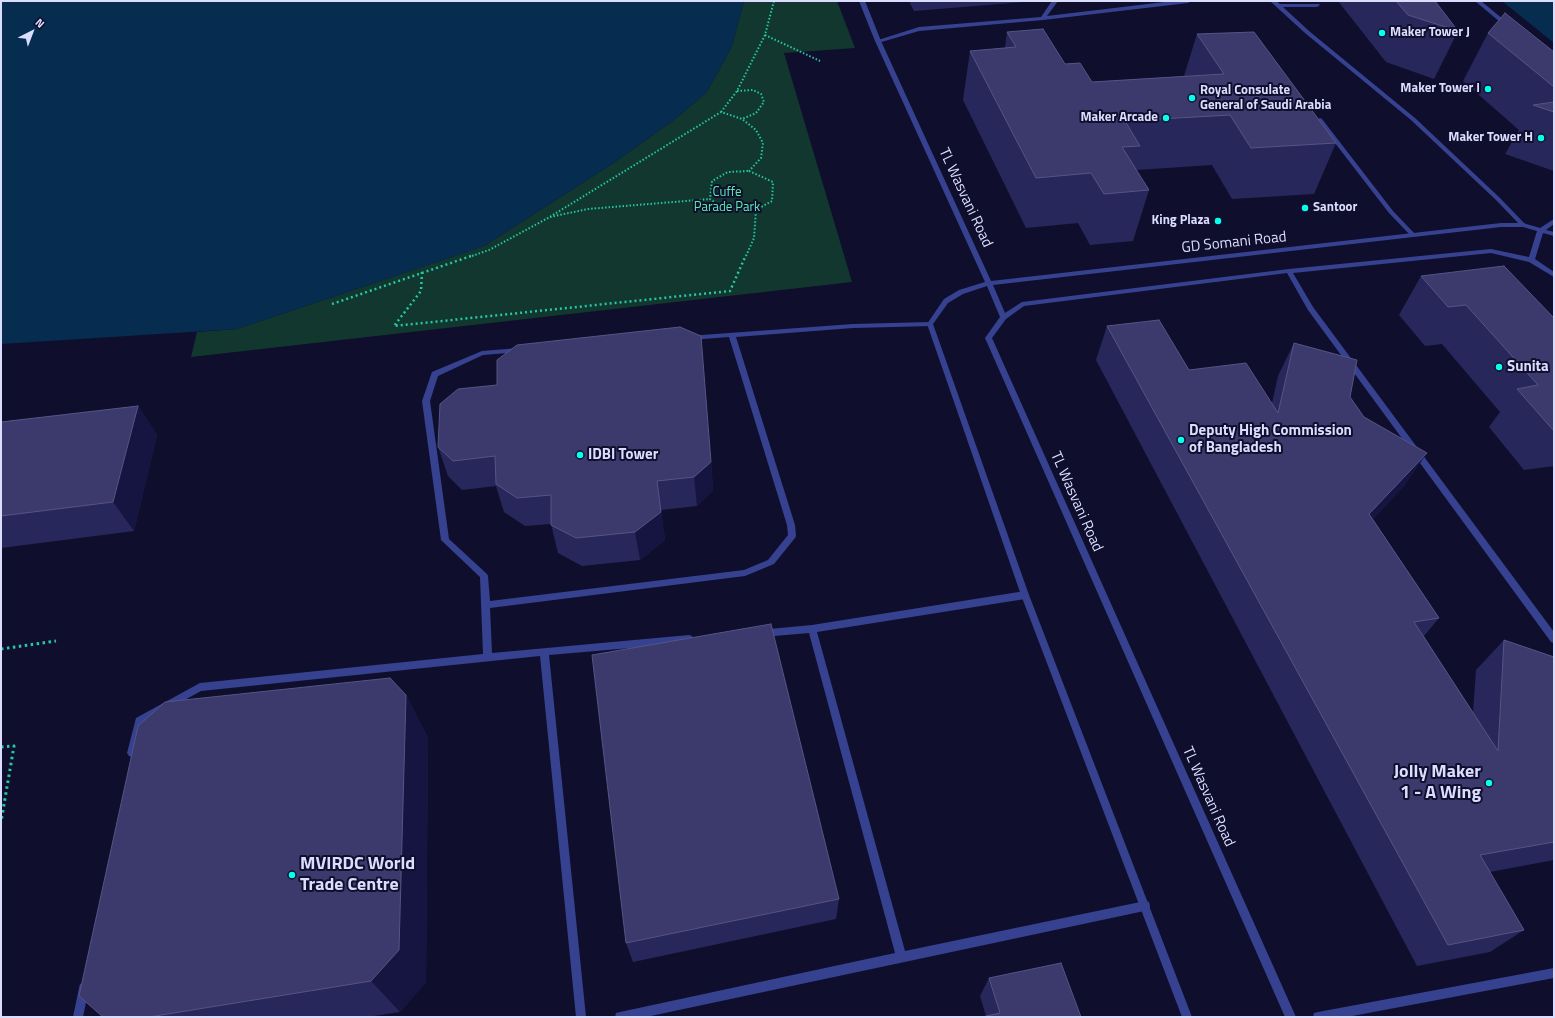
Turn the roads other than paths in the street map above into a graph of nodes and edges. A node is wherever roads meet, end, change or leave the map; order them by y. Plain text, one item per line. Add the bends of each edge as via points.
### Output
1 (862, 1) edge
2 (1055, 1) edge
3 (1188, 1) edge
4 (1273, 1) edge
5 (1478, 1) edge
6 (1177, 2) edge
7 (1317, 5) dead end
8 (1278, 6) junction
9 (1043, 18) junction
10 (1513, 31) edge
11 (878, 41) junction
12 (1320, 120) edge
13 (1554, 221) edge
14 (1523, 225) junction
15 (1541, 230) junction
16 (1554, 234) edge
17 (1413, 235) junction
18 (1531, 260) junction
19 (1289, 271) junction
20 (1554, 275) edge
21 (989, 283) junction
22 (1004, 317) junction
23 (930, 324) junction
24 (732, 335) junction
25 (685, 338) edge
26 (529, 349) edge
27 (1025, 595) junction
28 (486, 605) junction
29 (812, 629) junction
30 (756, 634) edge
31 (701, 638) edge
32 (1554, 639) edge
33 (544, 652) junction
34 (488, 656) junction
35 (131, 760) edge
36 (1145, 906) junction
37 (900, 957) junction
38 (1554, 973) edge
39 (86, 978) edge
40 (78, 1017) edge
41 (581, 1017) edge
42 (620, 1017) edge
43 (1187, 1017) edge
44 (1291, 1017) edge
45 (1318, 1017) edge

1 - 11 street, TL Wasvani Road
2 - 9 street
3 - 6 street
4 - 8 street
5 - 10 street
6 - 9 street
7 - 8 street
8 - 14 street via 1413,119
9 - 11 street via 919,29
11 - 21 street, TL Wasvani Road
12 - 17 street via 1391,212
13 - 15 street
14 - 15 street, GD Somani Road
14 - 17 street, GD Somani Road
15 - 16 street, GD Somani Road
15 - 18 street
17 - 21 street, GD Somani Road
18 - 19 street via 1491,252
18 - 20 street
19 - 22 street via 1022,304
19 - 32 street via 1310,308
21 - 22 street, TL Wasvani Road
21 - 23 street, GD Somani Road via 961,292 946,301
22 - 44 street, TL Wasvani Road via 988,338
23 - 24 street via 853,326
23 - 27 street
24 - 25 street
24 - 28 street via 792,525 792,536 771,562 745,573
26 - 28 street via 482,353 436,374 426,401 445,540 484,576
27 - 29 street
27 - 36 street
28 - 34 street
29 - 30 street
29 - 37 street
31 - 33 street
33 - 34 street
33 - 41 street
34 - 35 street via 200,687 139,721
36 - 37 street
36 - 43 street
37 - 42 street
38 - 45 street
39 - 40 street

